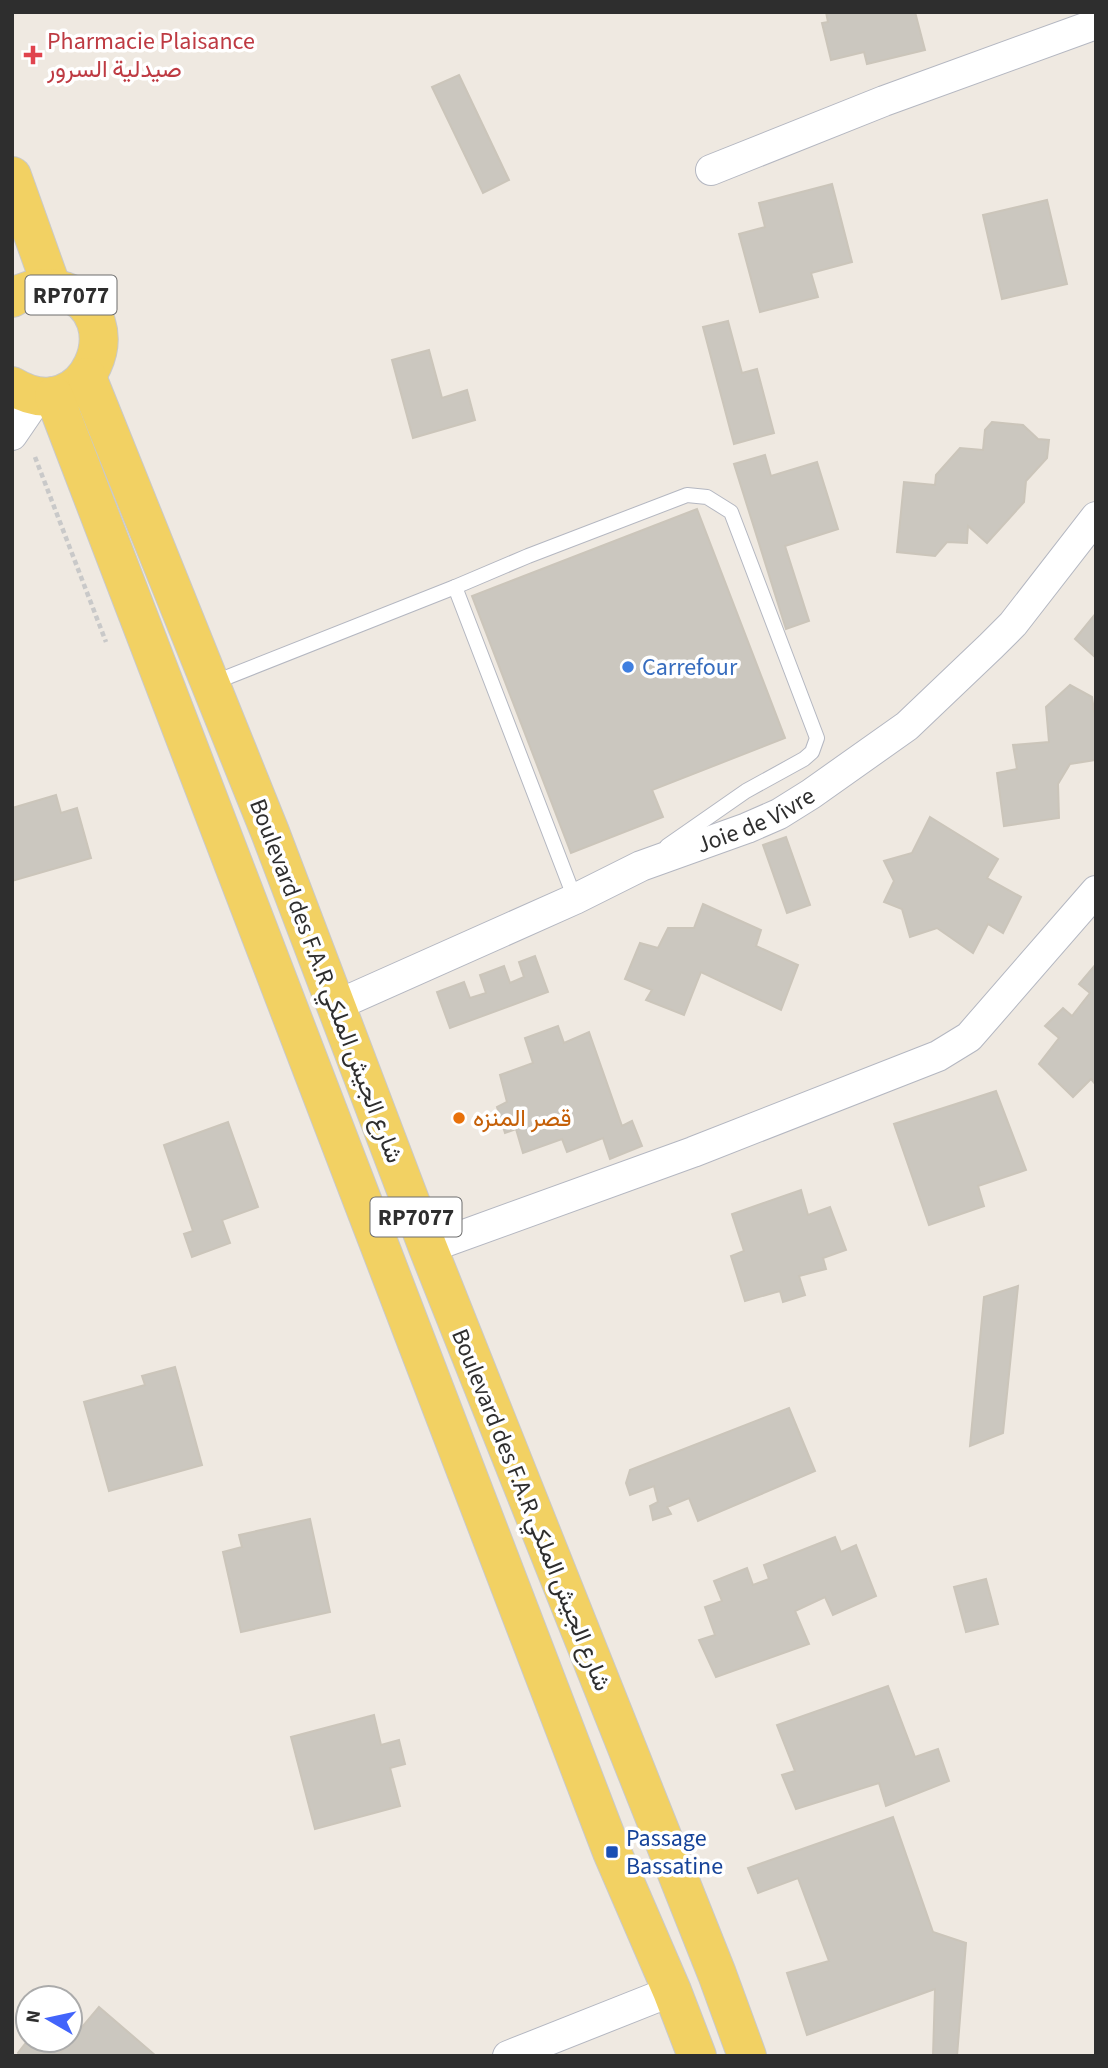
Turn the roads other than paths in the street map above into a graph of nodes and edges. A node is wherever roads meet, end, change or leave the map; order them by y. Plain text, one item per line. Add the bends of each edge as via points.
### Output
1 (1096, 24) edge
2 (711, 170) dead end
3 (12, 176) edge
4 (52, 288) junction
5 (12, 298) edge
6 (87, 377) junction
7 (35, 393) edge
8 (12, 435) edge
9 (1096, 517) edge
10 (455, 587) junction
11 (210, 684) junction
12 (641, 866) junction
13 (1096, 891) edge
14 (575, 899) junction
15 (335, 1006) junction
16 (428, 1248) junction
17 (671, 1990) junction
18 (508, 2056) edge
19 (697, 2056) edge
20 (747, 2056) edge

1 - 2 street
3 - 4 main road, RP7077
4 - 5 main road, RP7077 via 37,288
4 - 6 main road, RP7077 via 82,302 98,330 99,347
6 - 7 main road via 77,386
6 - 11 main road, Boulevard des F.A.R شارع الجيش الملكي / RP7077
7 - 8 street
7 - 17 main road, Boulevard des F.A.R شارع الجيش الملكي / RP7077 via 612,1852
9 - 12 street, Joie de Vivre via 1013,624 907,726 779,814
10 - 11 lane
10 - 12 lane via 687,495 706,497 731,512 815,729 816,744 804,760 746,791
10 - 14 lane
11 - 15 main road, Boulevard des F.A.R شارع الجيش الملكي / RP7077
12 - 14 street, Joie de Vivre
13 - 16 street via 969,1037 945,1052 693,1152
14 - 15 street, Joie de Vivre
15 - 16 main road, Boulevard des F.A.R شارع الجيش الملكي / RP7077
16 - 20 main road, Boulevard des F.A.R شارع الجيش الملكي / RP7077
17 - 18 street
17 - 19 main road, Boulevard des F.A.R شارع الجيش الملكي / RP7077

